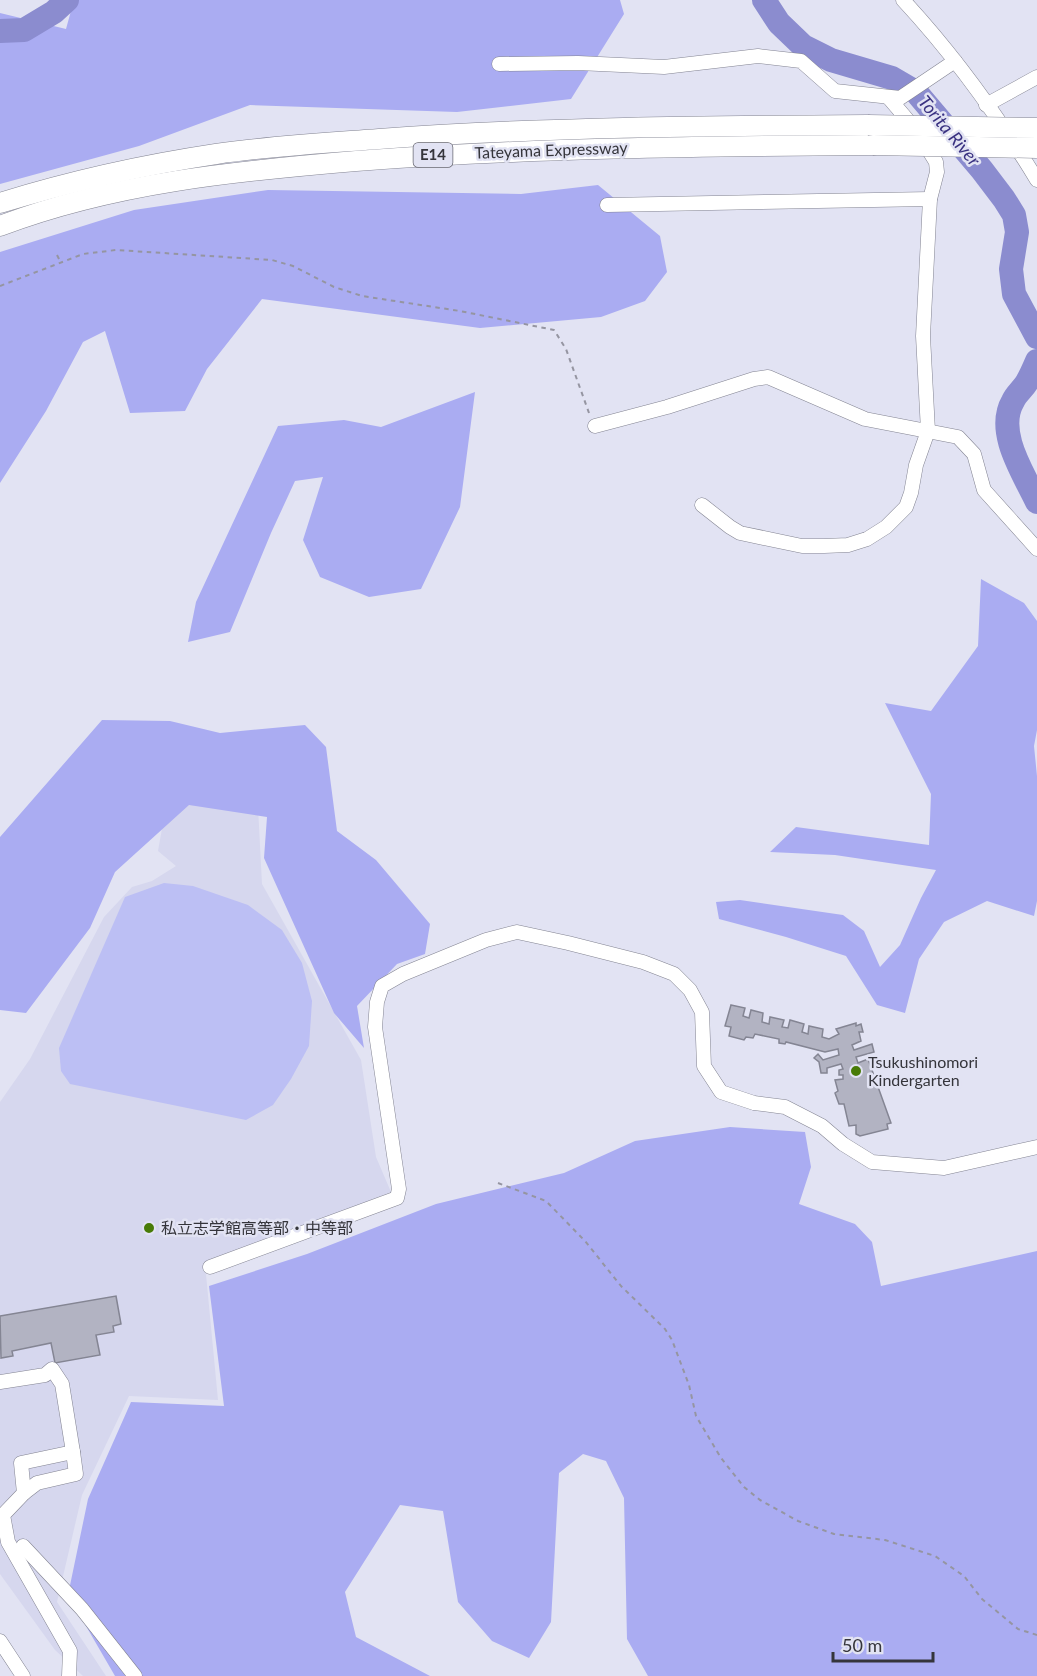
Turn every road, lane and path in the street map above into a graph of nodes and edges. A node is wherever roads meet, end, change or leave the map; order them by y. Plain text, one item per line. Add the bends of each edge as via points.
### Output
1 (903, 0) edge
2 (955, 61) junction
3 (499, 64) dead end
4 (1037, 77) edge
5 (888, 97) junction
6 (986, 105) junction
7 (1037, 128) edge
8 (1037, 148) edge
9 (1037, 180) edge
10 (930, 199) junction
11 (0, 203) edge
12 (607, 205) dead end
13 (0, 226) edge
14 (57, 255) dead end
15 (61, 263) junction
16 (0, 286) edge
17 (595, 426) joint
18 (928, 431) junction
19 (702, 505) dead end
20 (1037, 549) edge
21 (1037, 1147) edge
22 (498, 1183) dead end
23 (210, 1267) dead end
24 (0, 1382) edge
25 (73, 1452) junction
26 (24, 1493) junction
27 (23, 1546) dead end
28 (1037, 1635) edge
29 (0, 1641) edge
30 (23, 1676) edge
31 (69, 1676) edge
32 (135, 1676) edge

1 - 2 street
2 - 5 street via 900,98
2 - 6 street
3 - 5 street via 664,67 758,56 801,61 834,91
4 - 6 street
5 - 10 street via 917,131 936,162
6 - 9 street
7 - 11 highway, Tateyama Expressway / E14, bridge via 633,126 432,135 280,147 158,163
8 - 13 highway, Tateyama Expressway / E14, bridge via 634,147 434,155 283,167 163,183 106,194
10 - 12 street
10 - 18 street via 923,336
14 - 15 path
15 - 16 path
15 - 17 path via 82,254 116,250 272,260 362,296 554,330 566,349
17 - 18 street via 768,377 865,419
18 - 19 street via 906,507 886,528 867,539 848,545 802,546 740,532
18 - 20 street via 958,437 974,454 984,490
21 - 23 street via 944,1168 872,1162 822,1126 785,1107 754,1103 721,1092 704,1066 702,1012 690,990 674,974 643,962 517,932 486,940 382,986 375,1027 399,1189 397,1198
22 - 28 path via 546,1201 664,1329 689,1385 696,1416 722,1458 759,1500 798,1521 834,1534 885,1540 935,1556 964,1576 982,1599 1018,1629
24 - 25 street via 45,1374 52,1369 62,1384
25 - 26 street via 76,1474 37,1483
25 - 26 street via 21,1463
26 - 31 street via 3,1515 8,1542 70,1651
27 - 32 street via 82,1609
29 - 30 street

